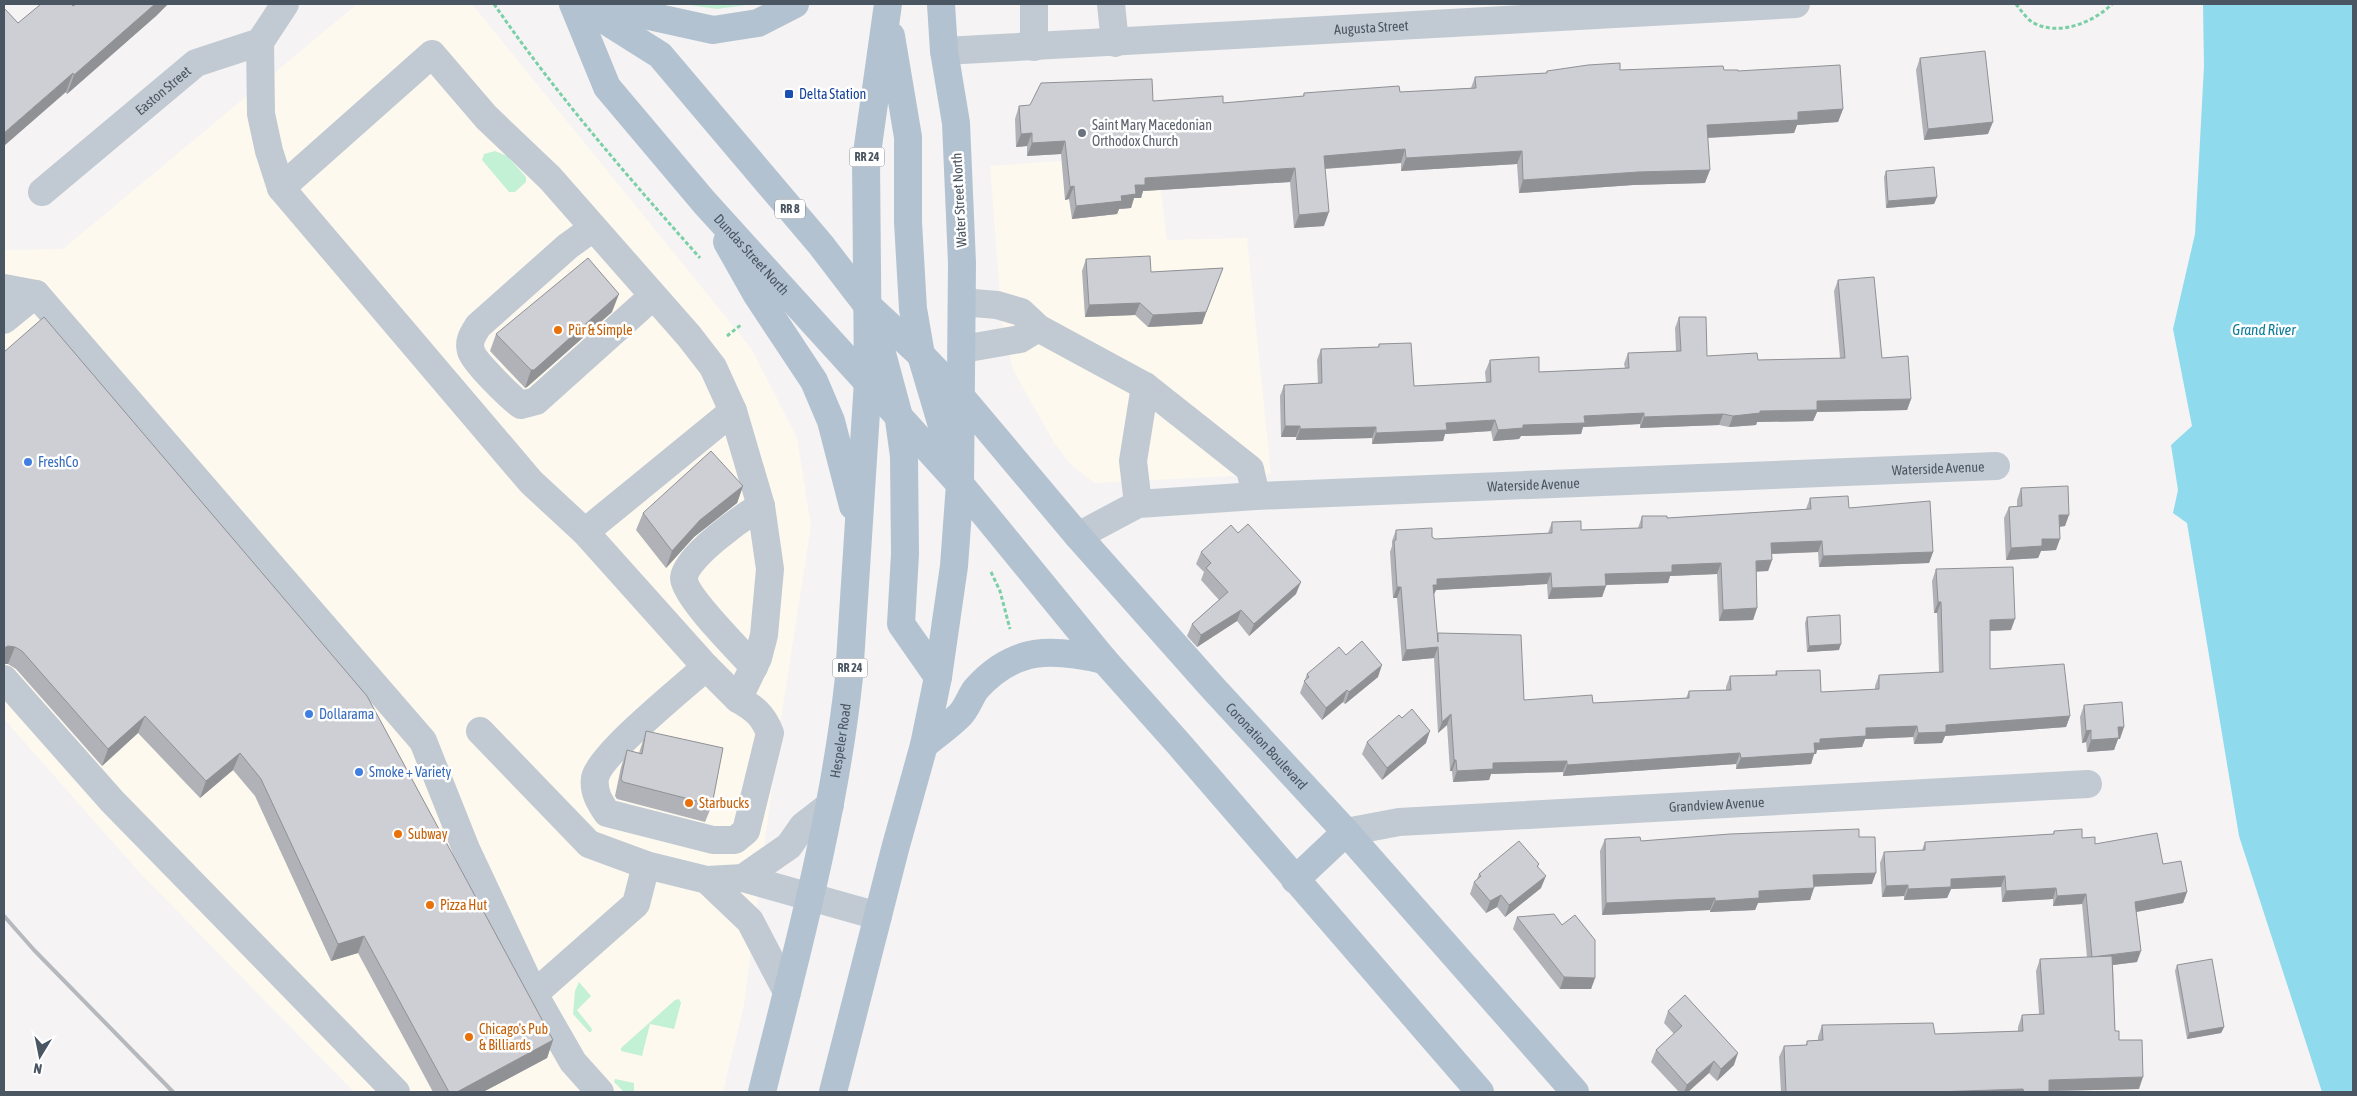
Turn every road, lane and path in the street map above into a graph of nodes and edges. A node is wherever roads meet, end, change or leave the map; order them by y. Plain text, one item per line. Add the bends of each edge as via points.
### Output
1 (285, 4) edge
2 (494, 4) edge
3 (573, 4) edge
4 (579, 4) edge
5 (595, 4) edge
6 (795, 4) edge
7 (941, 4) edge
8 (1034, 4) edge
9 (1111, 4) edge
10 (1796, 4) edge
11 (2016, 4) edge
12 (2112, 4) edge
13 (887, 7) edge
14 (260, 42) junction
15 (1114, 43) junction
16 (1034, 47) junction
17 (944, 52) junction
18 (281, 188) junction
19 (42, 192) dead end
20 (704, 202) junction
21 (593, 228) junction
22 (705, 264) dead end
23 (4, 288) edge
24 (36, 294) junction
25 (653, 296) junction
26 (962, 302) junction
27 (867, 305) junction
28 (4, 320) edge
29 (746, 320) dead end
30 (1038, 328) junction
31 (731, 333) dead end
32 (963, 350) junction
33 (921, 355) junction
34 (868, 381) junction
35 (1146, 386) junction
36 (962, 398) junction
37 (733, 411) junction
38 (898, 413) junction
39 (1996, 466) dead end
40 (960, 484) junction
41 (1256, 496) junction
42 (1138, 504) junction
43 (761, 506) junction
44 (859, 530) junction
45 (585, 532) junction
46 (1078, 536) junction
47 (991, 572) dead end
48 (1012, 635) dead end
49 (1104, 660) junction
50 (706, 667) junction
51 (754, 667) junction
52 (938, 677) junction
53 (4, 679) edge
54 (738, 699) junction
55 (480, 730) dead end
56 (924, 745) junction
57 (2088, 784) dead end
58 (830, 805) junction
59 (1346, 832) junction
60 (646, 865) junction
61 (744, 878) junction
62 (707, 880) junction
63 (1295, 880) junction
64 (810, 896) junction
65 (878, 916) junction
66 (787, 992) junction
67 (534, 994) junction
68 (396, 1092) edge
69 (600, 1092) edge
70 (762, 1092) edge
71 (833, 1092) edge
72 (1480, 1092) edge
73 (1575, 1092) edge

1 - 14 street
2 - 22 path via 559,93
3 - 20 main road, Dundas Street North via 606,87
4 - 27 main road, RR 8 via 660,55 821,245
5 - 6 main road via 713,30 758,23
7 - 17 main road, Water Street North
8 - 16 street
9 - 15 street
10 - 15 street, Augusta Street
11 - 12 path via 2031,21 2046,27 2064,28 2080,25
13 - 27 main road, RR 24 via 866,160
13 - 33 main road via 908,137 913,309
14 - 18 street via 261,114
14 - 19 street, Easton Street via 196,63
15 - 16 street, Augusta Street
16 - 17 street, Augusta Street
17 - 26 main road, Water Street North via 956,124
18 - 21 street via 432,54 486,118 550,178
18 - 45 street via 531,482
20 - 34 main road, Dundas Street North
20 - 44 main road via 757,295 814,381 831,421
21 - 25 street
21 - 25 street via 478,326 471,336 471,352 509,397 522,405 536,401
23 - 24 street
24 - 28 street
24 - 67 street via 423,741 466,849
25 - 37 street via 713,367
26 - 30 street via 997,305 1021,312
26 - 32 main road, Water Street North
27 - 33 main road, RR 8
27 - 34 main road, RR 24
27 - 38 main road
29 - 31 path
30 - 32 street via 1020,339
30 - 35 street
32 - 36 main road, Water Street North
33 - 36 main road, RR 8
33 - 40 main road
34 - 38 main road, Dundas Street North
34 - 44 main road, Hespeler Road / RR 24
35 - 41 street via 1250,468
35 - 42 street via 1133,461
36 - 40 main road, Water Street North
36 - 46 main road, Coronation Boulevard / RR 8
37 - 43 street
37 - 45 street
38 - 40 main road, Dundas Street North
38 - 52 main road via 906,499 901,624
39 - 41 street, Waterside Avenue
40 - 49 main road
40 - 52 main road via 954,566
41 - 42 street, Waterside Avenue
42 - 46 street, Waterside Avenue
43 - 51 street via 770,570 764,635
43 - 51 street via 737,521 688,565 684,578 689,594
44 - 58 main road, Hespeler Road / RR 24 via 849,677
45 - 50 street
46 - 59 main road, Coronation Boulevard / RR 8
47 - 48 path via 1000,591
49 - 56 main road via 1068,652 1040,652 1019,658 1000,668 976,689 962,714
49 - 63 main road
50 - 54 street
50 - 54 street via 607,757 595,778 597,798 607,813 713,840 735,840 746,831 770,733 764,718
51 - 54 street
52 - 56 main road
53 - 68 street via 112,800
55 - 60 street via 589,844
56 - 65 main road
57 - 59 street, Grandview Avenue via 1399,822
58 - 61 street via 803,826 789,846
58 - 64 main road, Hespeler Road / RR 24
59 - 63 main road
59 - 73 main road, Coronation Boulevard / RR 8
60 - 62 street
60 - 67 street via 636,904
61 - 62 street
61 - 64 street
62 - 66 street via 750,921
63 - 72 main road
64 - 65 street
64 - 66 main road, Hespeler Road / RR 24
65 - 71 main road
66 - 70 main road, Hespeler Road / RR 24
67 - 69 street via 573,1062

